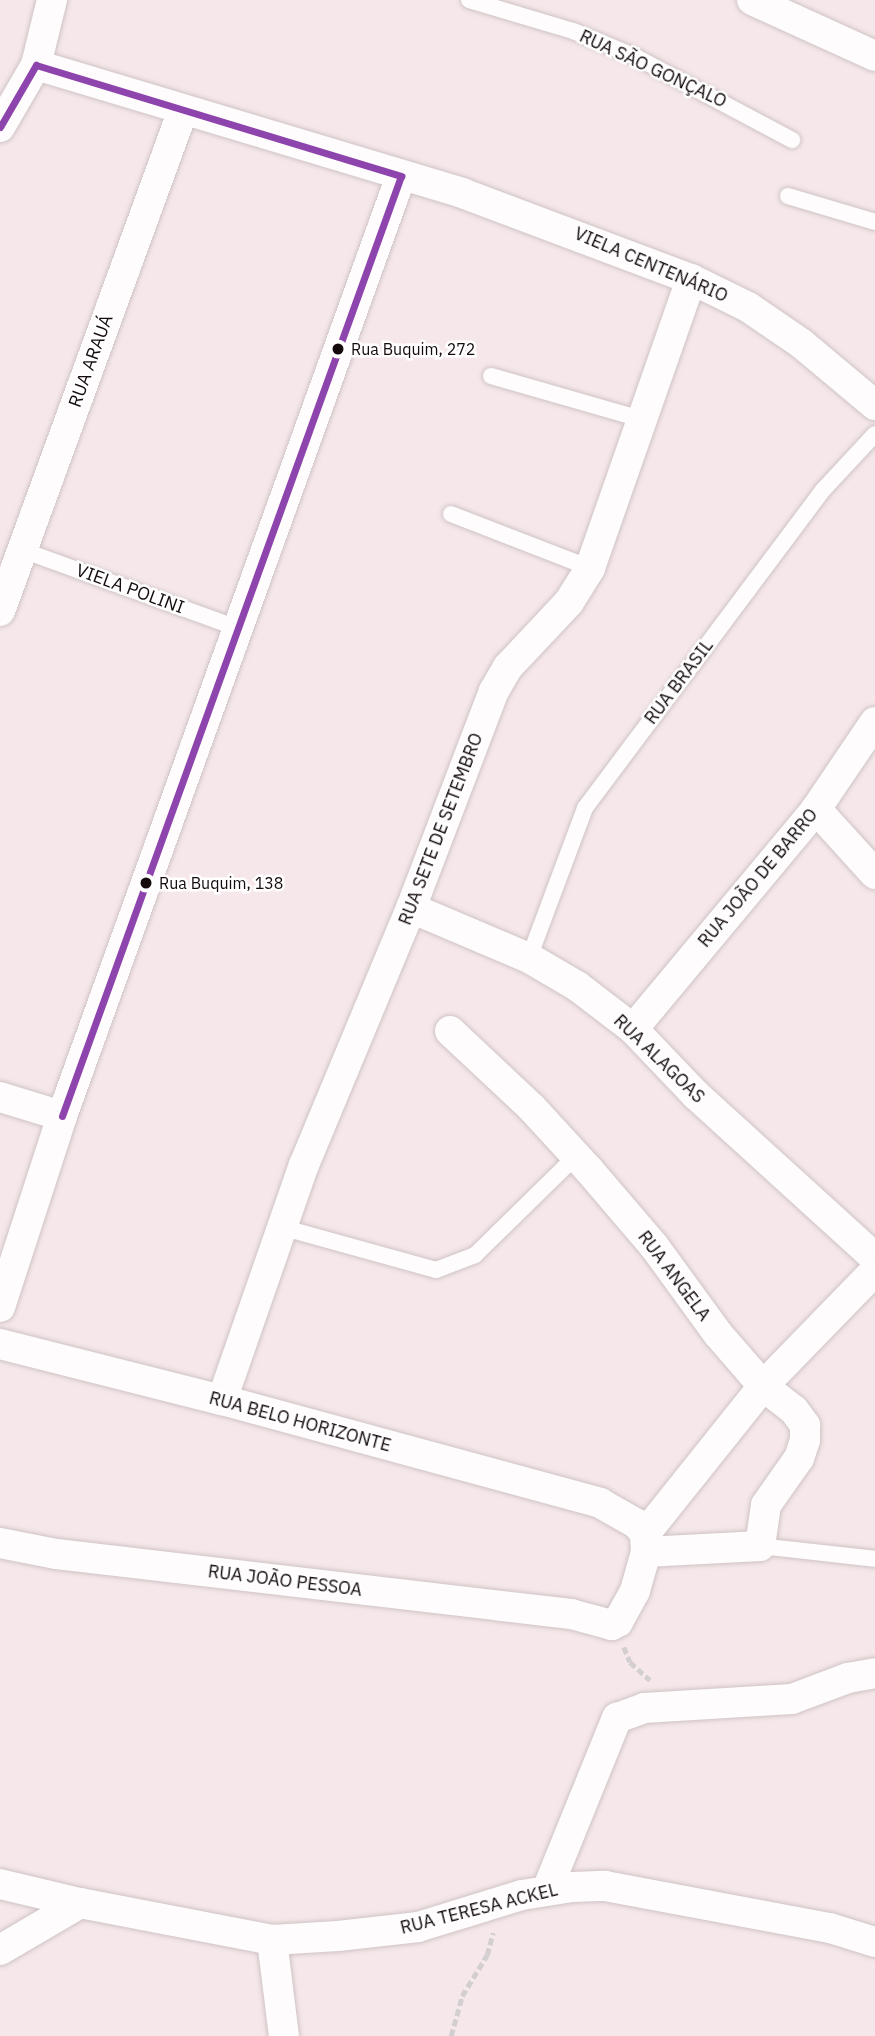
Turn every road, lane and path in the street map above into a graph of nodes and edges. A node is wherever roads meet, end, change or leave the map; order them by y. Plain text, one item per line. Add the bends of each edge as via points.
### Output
1 (52, 0) edge
2 (469, 0) edge
3 (752, 0) edge
4 (875, 56) edge
5 (36, 65) junction
6 (183, 110) junction
7 (0, 127) edge
8 (792, 140) dead end
9 (401, 176) junction
10 (788, 196) dead end
11 (875, 222) edge
12 (691, 279) junction
13 (491, 376) dead end
14 (875, 405) edge
15 (641, 419) junction
16 (875, 434) edge
17 (451, 514) dead end
18 (22, 550) junction
19 (590, 568) junction
20 (0, 611) edge
21 (238, 628) junction
22 (875, 722) edge
23 (816, 809) junction
24 (875, 874) edge
25 (411, 908) junction
26 (529, 958) junction
27 (633, 1028) junction
28 (450, 1031) dead end
29 (0, 1097) edge
30 (62, 1115) junction
31 (576, 1156) junction
32 (281, 1227) junction
33 (875, 1258) edge
34 (875, 1271) edge
35 (0, 1307) edge
36 (0, 1344) edge
37 (763, 1386) junction
38 (222, 1400) junction
39 (0, 1543) edge
40 (646, 1543) junction
41 (760, 1546) junction
42 (875, 1559) edge
43 (615, 1624) junction
44 (875, 1673) edge
45 (657, 1707) junction
46 (0, 1884) edge
47 (547, 1890) junction
48 (500, 1901) junction
49 (80, 1903) junction
50 (272, 1940) junction
51 (875, 1941) edge
52 (0, 1950) edge
53 (284, 2036) edge
54 (451, 2036) edge

1 - 5 street
2 - 8 lane, RUA SÃO GONÇALO via 573,31 636,57
3 - 4 street
5 - 6 street, VIELA CENTENÁRIO
5 - 7 street
6 - 9 street, VIELA CENTENÁRIO
6 - 18 street, RUA ARAUÁ
9 - 12 street, VIELA CENTENÁRIO via 530,216
9 - 21 street
10 - 11 lane
12 - 14 street, VIELA CENTENÁRIO via 748,307 802,344
12 - 15 street, RUA SETE DE SETEMBRO
13 - 15 lane
15 - 19 street, RUA SETE DE SETEMBRO
16 - 26 lane, RUA BRASIL via 816,499 585,808
17 - 19 lane
18 - 20 street, RUA ARAUÁ
18 - 21 lane, VIELA POLINI
19 - 25 street, RUA SETE DE SETEMBRO via 569,602 508,667 494,691
21 - 30 street
22 - 23 street, RUA JOÃO DE BARRO
23 - 24 street
23 - 27 street, RUA JOÃO DE BARRO
25 - 26 street, RUA ALAGOAS
25 - 32 street, RUA SETE DE SETEMBRO
26 - 27 street, RUA ALAGOAS via 577,986
27 - 33 street, RUA ALAGOAS via 696,1095
28 - 31 street, RUA ANGELA
29 - 30 street
30 - 35 street
31 - 32 lane via 475,1255 436,1270
31 - 37 street, RUA ANGELA via 654,1246
32 - 38 street, RUA SETE DE SETEMBRO
34 - 37 street
36 - 38 street, RUA BELO HORIZONTE
37 - 40 street
37 - 41 street, RUA ANGELA via 801,1417 806,1433 799,1458 766,1505
38 - 40 street, RUA BELO HORIZONTE via 600,1503 620,1512
39 - 43 street, RUA JOÃO PESSOA via 56,1554 571,1614
40 - 41 street
40 - 43 street via 635,1591
41 - 42 lane
43 - 45 path via 630,1662 654,1684
44 - 45 street via 792,1699
45 - 47 street via 617,1718
46 - 49 street, RUA TERESA ACKEL
47 - 48 street, RUA TERESA ACKEL
47 - 51 street, RUA TERESA ACKEL via 606,1886 830,1928
48 - 50 street, RUA TERESA ACKEL via 418,1927
48 - 54 path via 487,1955 461,1996
49 - 50 street, RUA TERESA ACKEL
49 - 52 street
50 - 53 street

